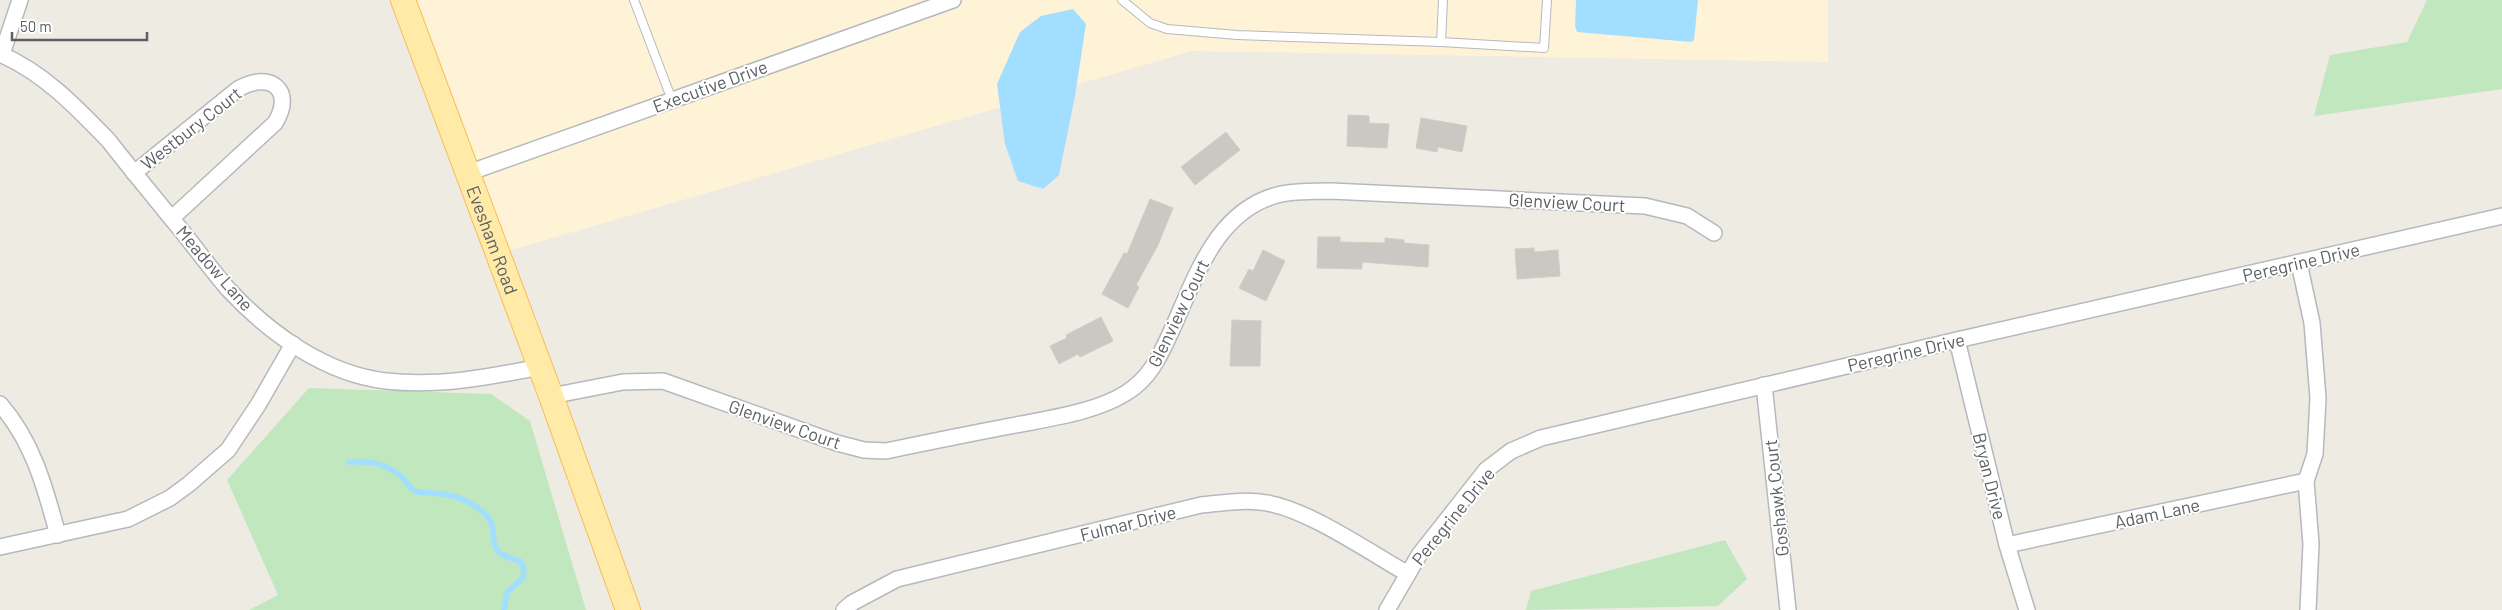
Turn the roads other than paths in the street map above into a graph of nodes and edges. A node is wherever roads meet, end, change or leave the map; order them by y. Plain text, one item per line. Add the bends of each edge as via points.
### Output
1 (20, 0) edge
2 (403, 0) edge
3 (634, 0) edge
4 (953, 0) edge
5 (1122, 0) edge
6 (1443, 0) edge
7 (1546, 0) edge
8 (1441, 42) junction
9 (1, 54) edge
10 (672, 100) junction
11 (134, 173) junction
12 (468, 173) junction
13 (2502, 216) edge
14 (172, 218) junction
15 (1714, 233) dead end
16 (2299, 263) junction
17 (1956, 340) junction
18 (293, 344) junction
19 (540, 367) junction
20 (1764, 385) junction
21 (551, 396) junction
22 (0, 404) edge
23 (2306, 481) junction
24 (58, 535) junction
25 (2007, 545) junction
26 (0, 547) edge
27 (1408, 574) junction
28 (628, 610) edge
29 (844, 610) edge
30 (1386, 610) edge
31 (1788, 610) edge
32 (2027, 610) edge
33 (2308, 610) edge

1 - 9 street
2 - 12 main road, Evesham Road
3 - 10 lane
4 - 10 street, Executive Drive
5 - 8 lane via 1150,23 1167,29 1236,35
6 - 8 lane
7 - 8 lane via 1544,48
9 - 11 street, Meadow Lane via 20,62 44,79 87,119
10 - 12 street, Executive Drive
11 - 14 street, Meadow Lane
11 - 14 street, Westbury Court via 238,89 250,82 272,82 283,102 282,113 274,124
12 - 19 main road, Evesham Road
13 - 16 street, Peregrine Drive
14 - 18 street, Meadow Lane via 228,289
15 - 21 street, Glenview Court via 1687,216 1645,206 1331,191 1280,194 1256,203 1218,236 1204,258 1157,363 1125,394 1064,416 886,451 864,450 837,443 663,381 623,382
16 - 17 street, Peregrine Drive
16 - 23 street via 2312,323 2318,398 2315,454
17 - 20 street, Peregrine Drive
17 - 25 street, Bryan Drive
18 - 19 street, Meadow Lane via 328,365 385,381 443,383
18 - 24 street via 228,450 189,484 170,498 128,518
19 - 21 main road, Evesham Road
20 - 27 street, Peregrine Drive via 1541,438 1510,451 1486,470 1419,555
20 - 31 street, Goshawk Court
21 - 28 main road, Evesham Road
22 - 24 street via 31,451 45,486
23 - 25 street, Adam Lane
23 - 33 street via 2310,544
24 - 26 street
25 - 32 street, Bryan Drive
27 - 29 street, Fulmar Drive via 1305,515 1267,503 1233,502 1201,505 897,578
27 - 30 street, Peregrine Drive

